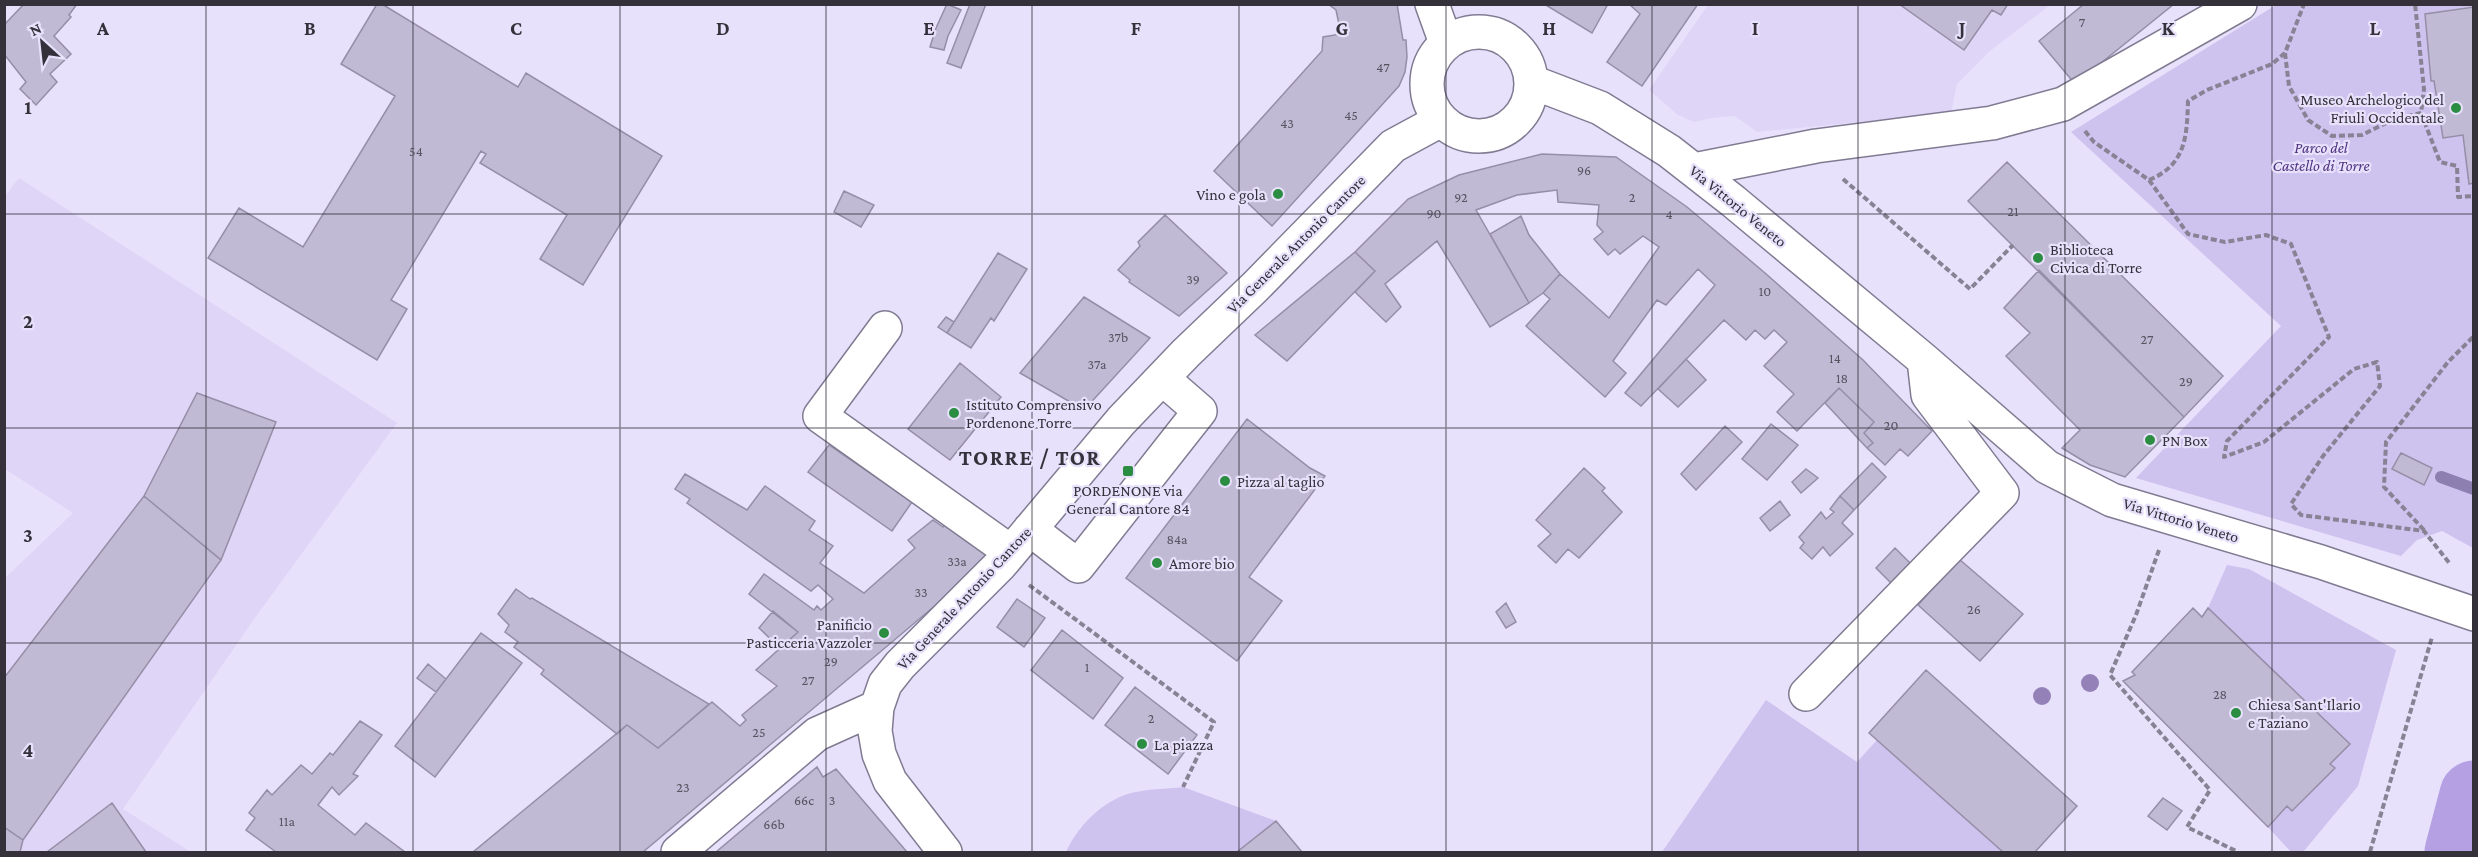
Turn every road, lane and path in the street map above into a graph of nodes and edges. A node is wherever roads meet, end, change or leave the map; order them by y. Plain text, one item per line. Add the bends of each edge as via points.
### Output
1 (1432, 4) edge
2 (2240, 4) edge
3 (2304, 4) edge
4 (2415, 4) edge
5 (1446, 43) junction
6 (2285, 53) junction
7 (1532, 81) junction
8 (2063, 104) junction
9 (2421, 113) junction
10 (1441, 120) junction
11 (1816, 146) junction
12 (1694, 170) junction
13 (2149, 180) junction
14 (2474, 196) edge
15 (2013, 245) dead end
16 (885, 328) dead end
17 (2474, 336) edge
18 (1924, 360) junction
19 (1162, 378) junction
20 (2424, 531) junction
21 (2161, 544) dead end
22 (1014, 548) junction
23 (2450, 564) dead end
24 (2457, 607) edge
25 (1806, 694) dead end
26 (877, 707) junction
27 (1183, 787) dead end
28 (678, 852) edge
29 (945, 852) edge
30 (2238, 852) edge
31 (2370, 852) edge

1 - 5 street
2 - 8 street
3 - 6 path
4 - 9 path via 2424,89
5 - 7 street via 1463,33 1501,35 1517,47 1528,63
5 - 10 street via 1432,60 1426,80 1429,102
6 - 9 path via 2289,86 2308,120 2332,136 2362,135 2394,119
6 - 13 path via 2272,64 2188,101 2183,149 2164,174
7 - 10 street via 1528,103 1517,121 1500,132 1479,136 1459,133
7 - 12 street, Via Vittorio Veneto via 1600,108
8 - 11 street via 1992,123
8 - 13 path via 2094,142
9 - 14 path via 2440,162 2457,166 2458,197
10 - 19 street, Via Generale Antonio Cantore via 1393,146
11 - 12 street
11 - 15 path via 1844,180 1970,289
12 - 18 street, Via Vittorio Veneto
13 - 20 path via 2188,234 2225,242 2266,235 2291,244 2329,337 2227,441 2224,457 2264,442 2354,369 2377,362 2380,386 2323,456 2291,504 2301,515
16 - 22 street via 820,416
17 - 20 path via 2448,362 2386,442 2384,486
18 - 24 street, Via Vittorio Veneto via 2047,467 2112,500
18 - 25 street via 1928,395 2002,493
19 - 22 street, Via Generale Antonio Cantore
19 - 22 street via 1200,411 1078,567
20 - 23 path
21 - 30 path via 2110,675 2210,790 2187,827
22 - 26 street, Via Generale Antonio Cantore via 900,665 885,684
22 - 27 path via 1214,722
24 - 31 path via 2413,710
26 - 28 street via 817,734
26 - 29 street via 875,731 890,781

